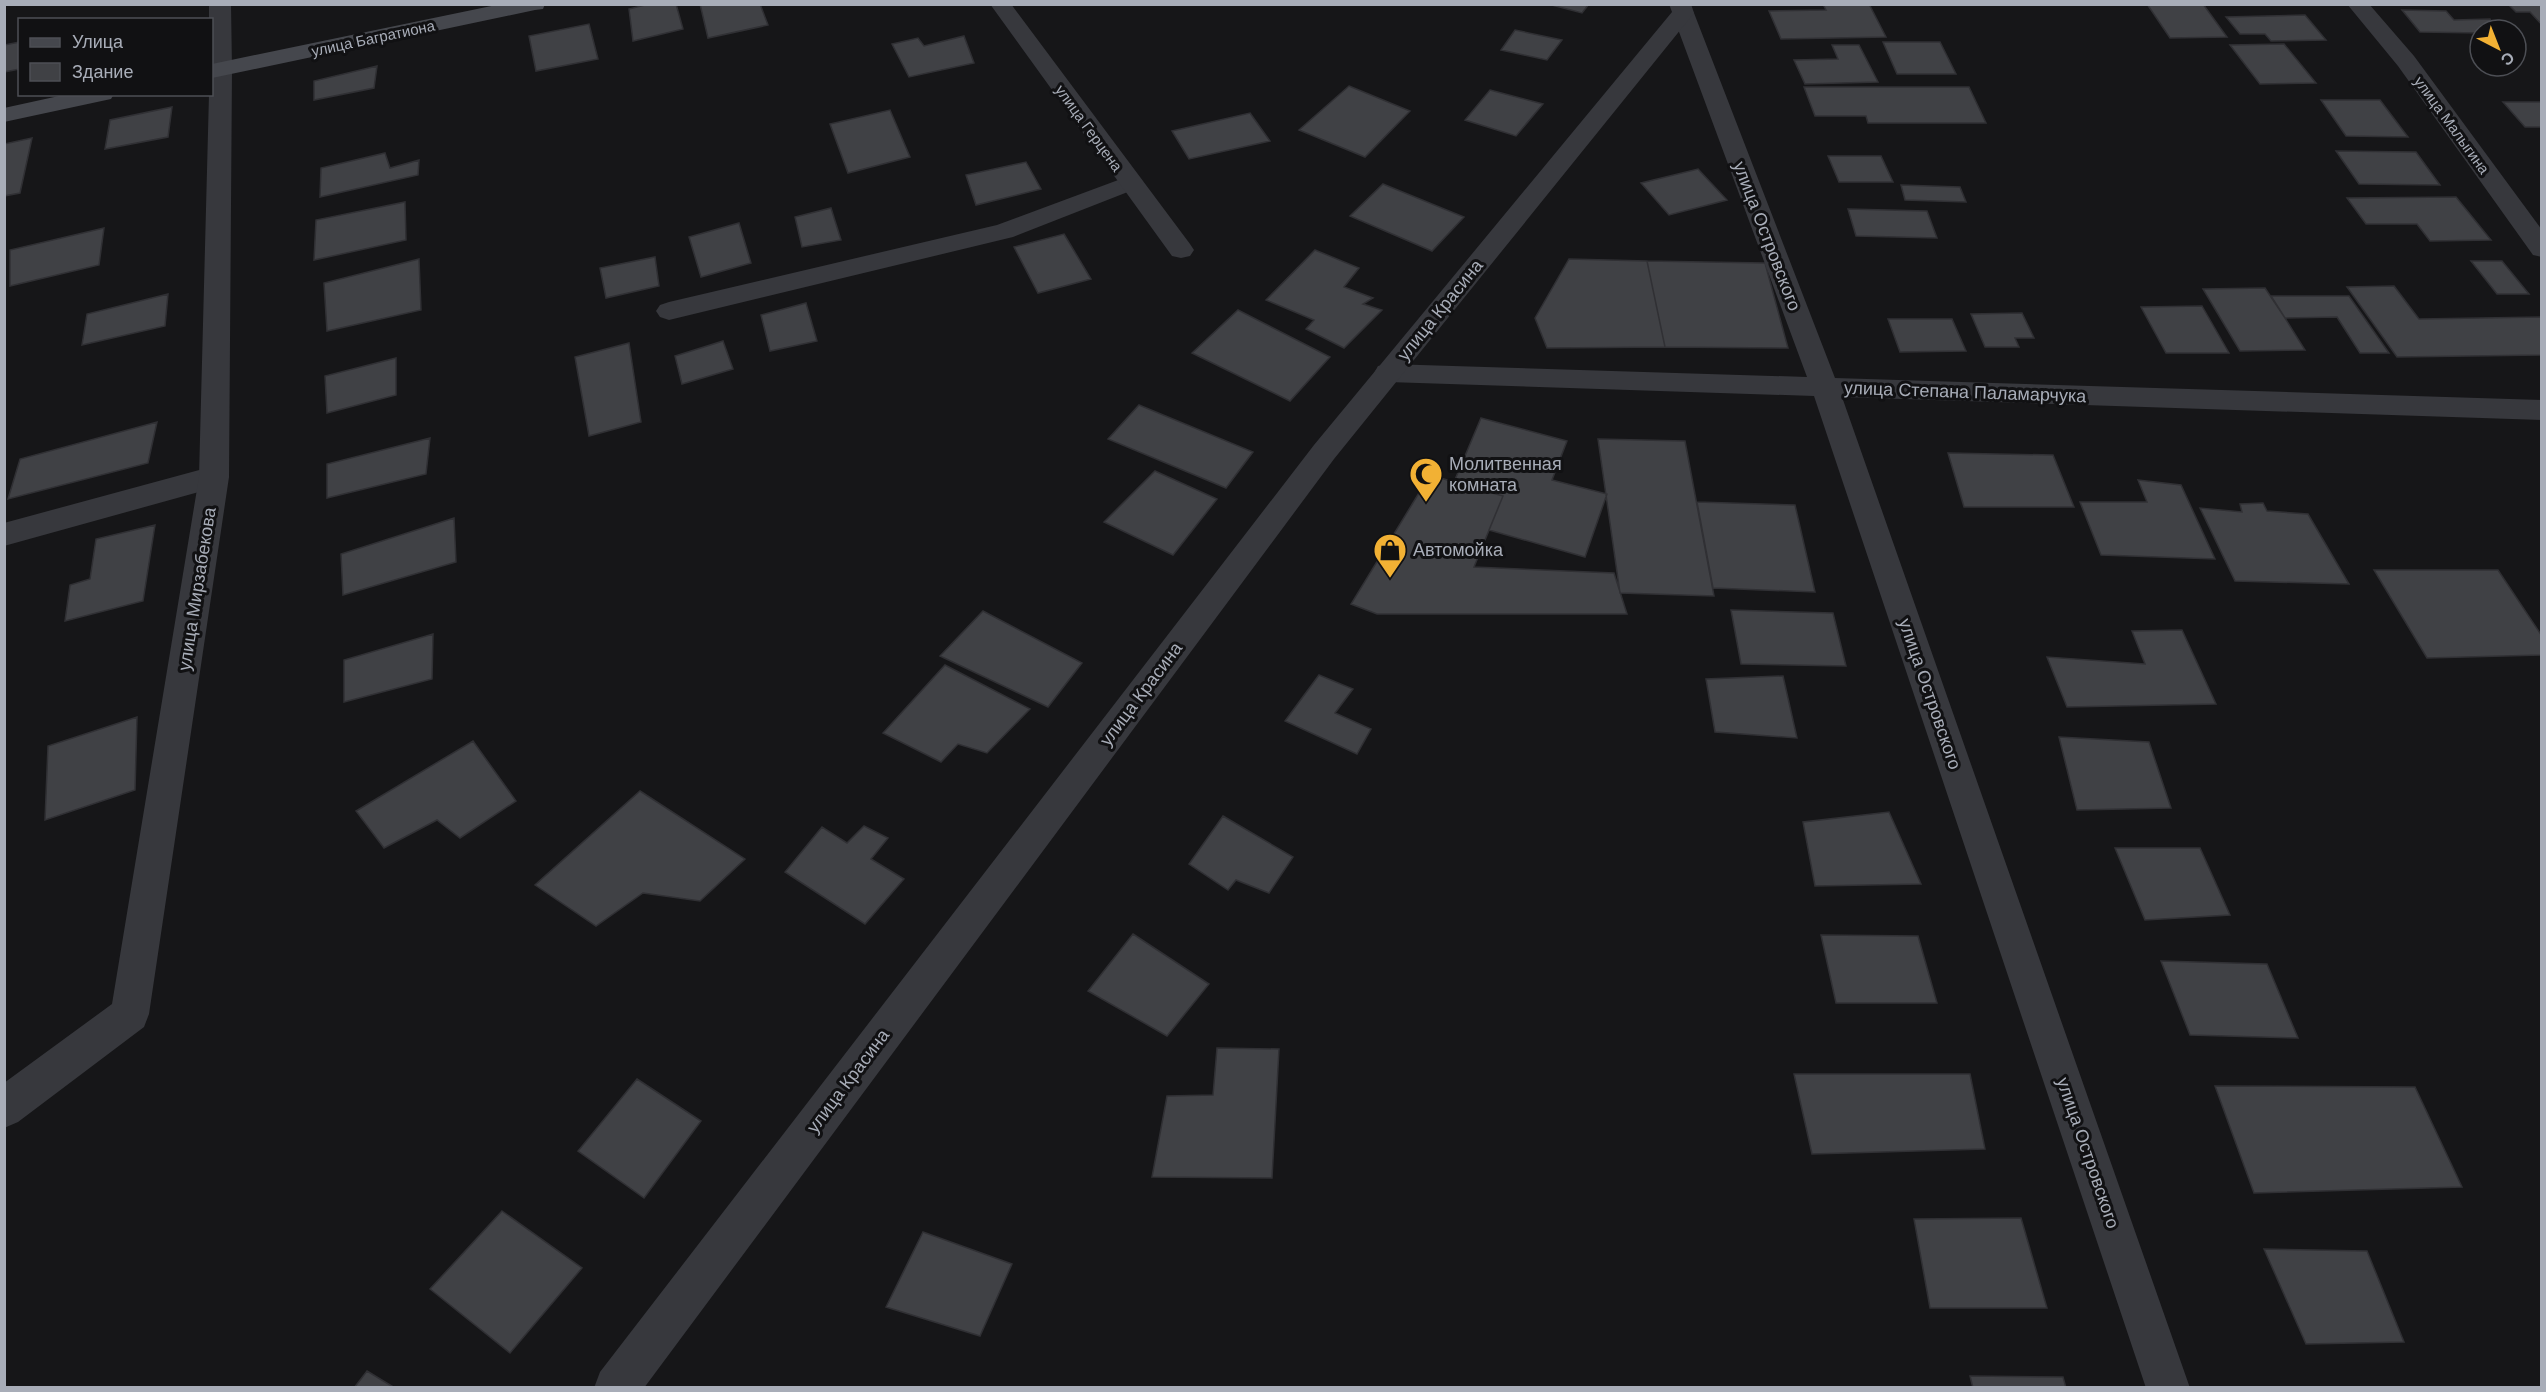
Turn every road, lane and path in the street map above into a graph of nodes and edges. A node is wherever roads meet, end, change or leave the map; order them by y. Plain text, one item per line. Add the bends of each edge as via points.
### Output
1 (219, 4) edge
2 (535, 4) edge
3 (1000, 4) edge
4 (2357, 4) edge
5 (1681, 9) edge
6 (216, 70) edge
7 (94, 96) edge
8 (4, 115) edge
9 (1129, 183) junction
10 (2541, 249) edge
11 (1181, 250) dead end
12 (669, 311) dead end
13 (1388, 374) junction
14 (1825, 388) junction
15 (2541, 410) edge
16 (214, 477) junction
17 (4, 535) edge
18 (4, 1108) edge
19 (616, 1388) edge
20 (2168, 1388) edge

1 - 6 street, улица Мирзабекова
2 - 6 main road, улица Багратиона
3 - 9 street, улица Герцена
4 - 10 street, улица Малыгина via 2406,61
5 - 13 street, улица Красина
5 - 14 street, улица Островского
6 - 16 street, улица Мирзабекова
7 - 8 main road
9 - 11 street, улица Герцена
9 - 12 street via 1004,231
13 - 14 street, улица Степана Паламарчука
13 - 19 street, улица Красина via 1324,452
14 - 15 street, улица Степана Паламарчука
14 - 20 street, улица Островского
16 - 17 street
16 - 18 street, улица Мирзабекова via 130,1014

